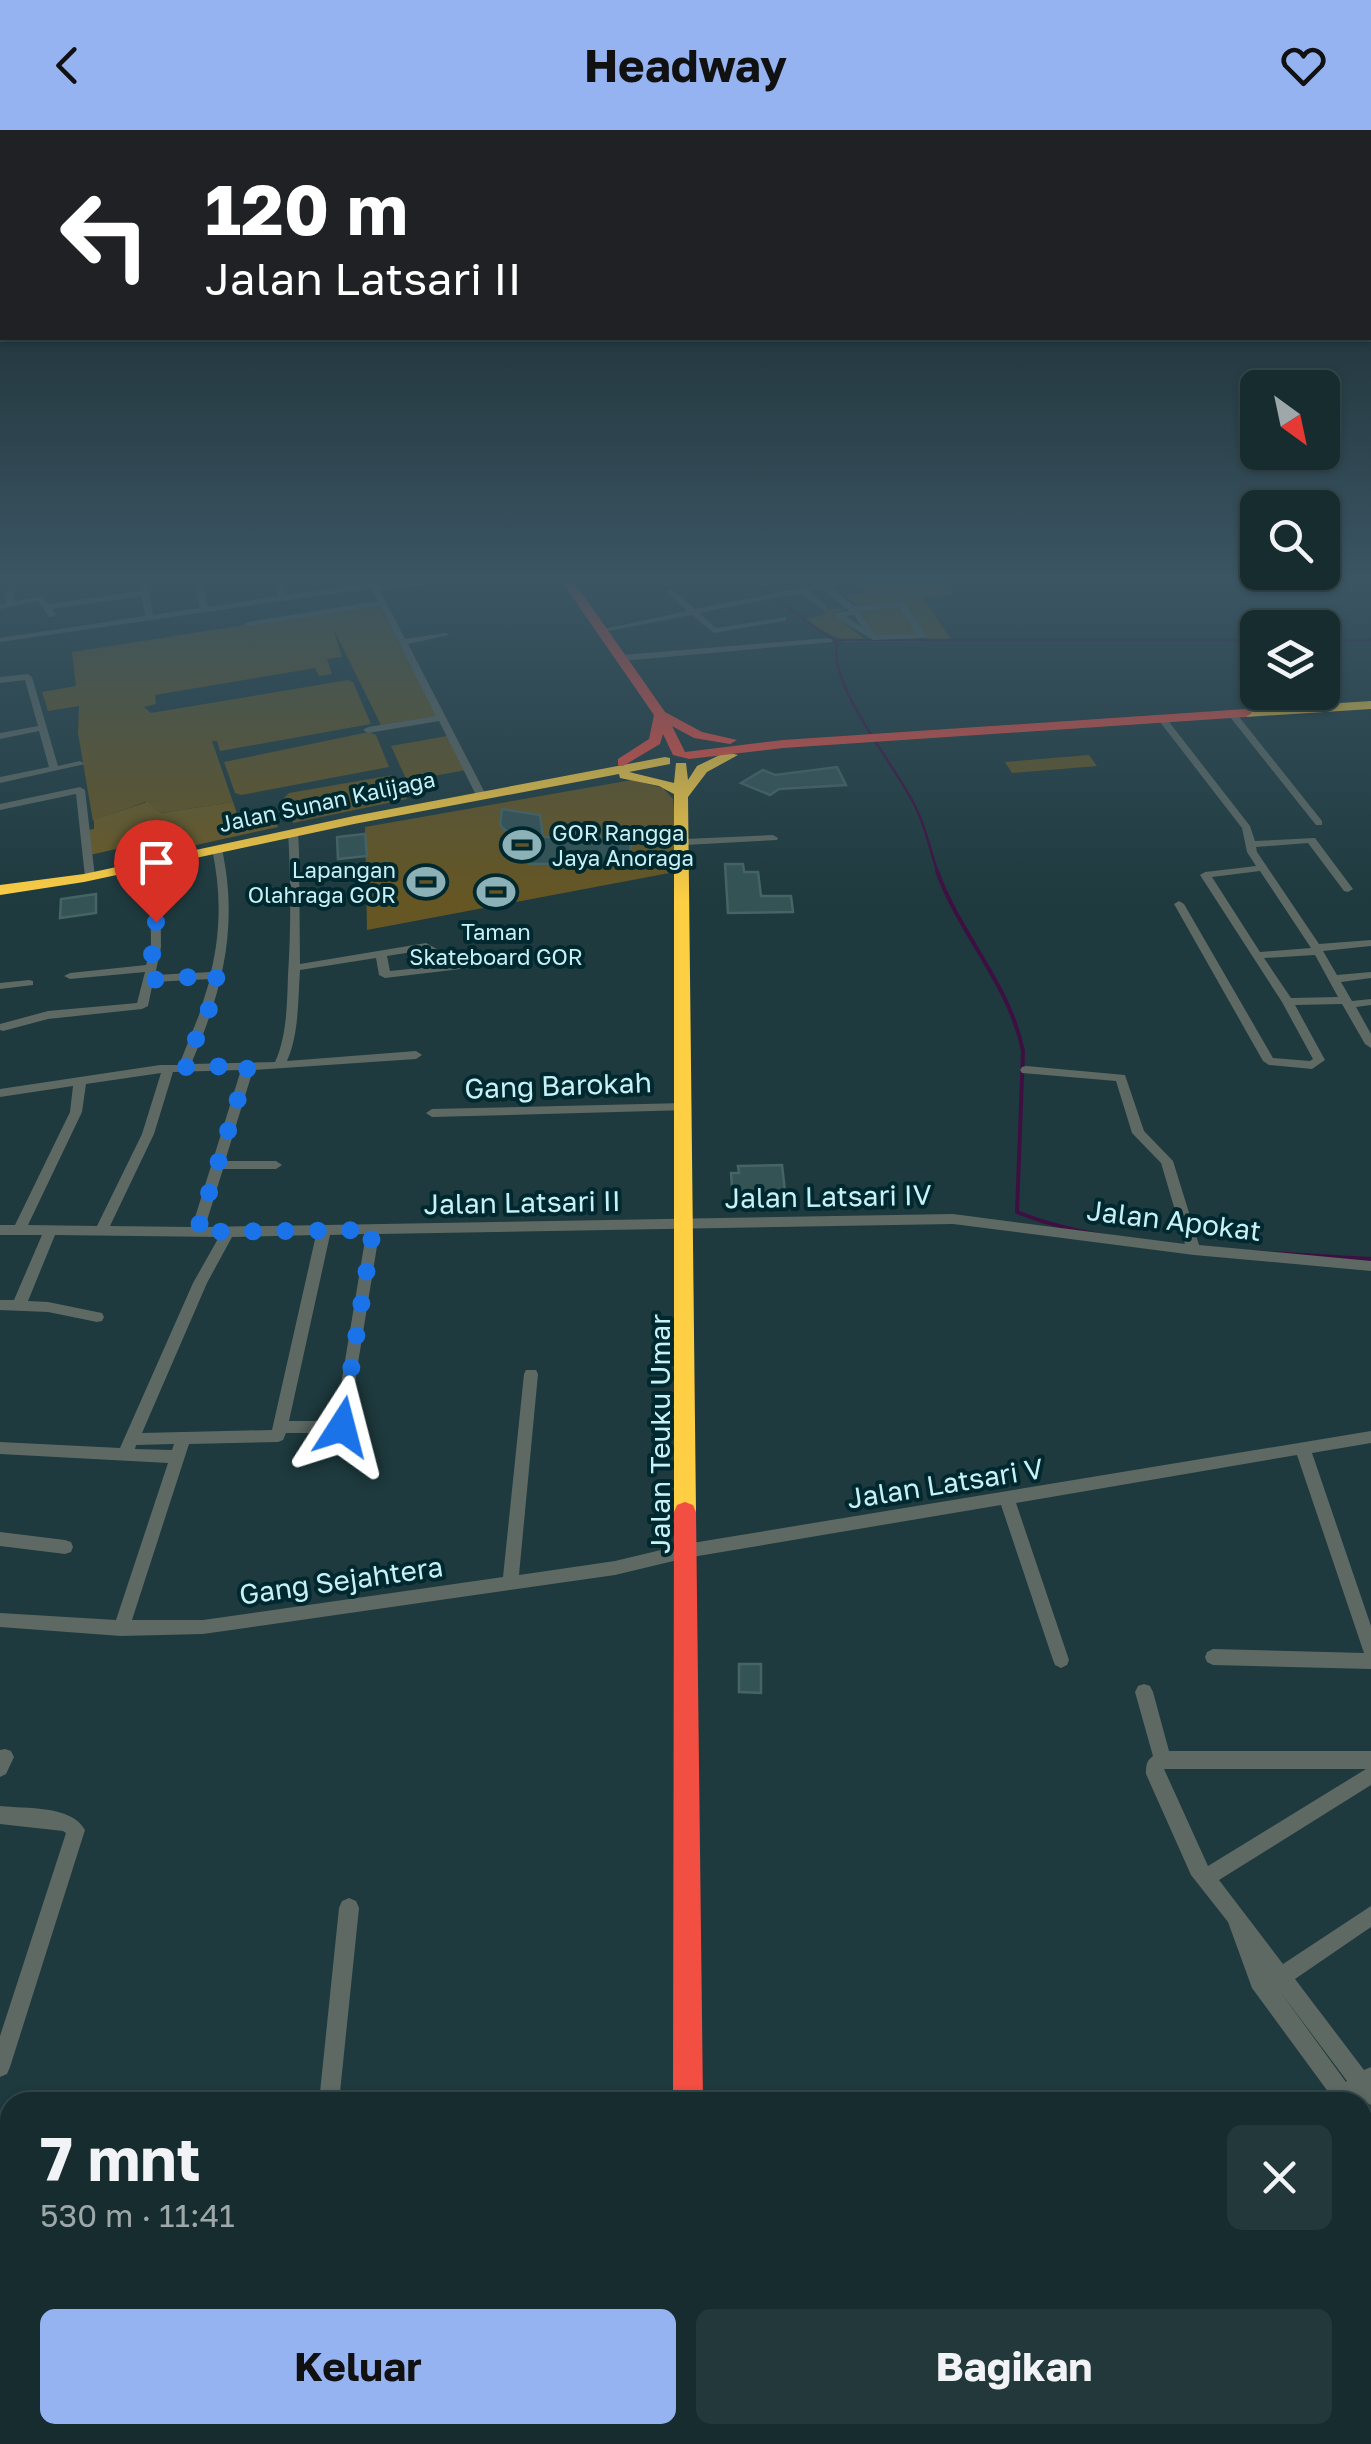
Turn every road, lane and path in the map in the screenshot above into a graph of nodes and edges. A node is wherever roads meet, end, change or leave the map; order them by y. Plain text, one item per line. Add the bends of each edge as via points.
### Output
1 (31, 687) edge
2 (425, 687) edge
3 (641, 687) edge
4 (1371, 702) edge
5 (660, 715) junction
6 (1233, 715) junction
7 (441, 718) junction
8 (1164, 720) junction
9 (43, 728) junction
10 (368, 730) dead end
11 (959, 732) junction
12 (0, 736) edge
13 (778, 744) junction
14 (678, 759) junction
15 (80, 764) dead end
16 (54, 769) junction
17 (584, 776) junction
18 (0, 780) edge
19 (685, 794) junction
20 (481, 795) junction
21 (0, 807) edge
22 (1319, 823) dead end
23 (293, 832) junction
24 (773, 838) dead end
25 (685, 842) junction
26 (1251, 844) junction
27 (217, 849) junction
28 (155, 863) junction
29 (1263, 868) junction
30 (90, 877) junction
31 (1348, 889) dead end
32 (0, 890) edge
33 (1178, 904) dead end
34 (1371, 943) edge
35 (1317, 949) junction
36 (380, 954) junction
37 (1257, 955) junction
38 (494, 962) dead end
39 (294, 968) junction
40 (434, 968) junction
41 (150, 974) junction
42 (217, 975) junction
43 (1371, 975) edge
44 (70, 976) dead end
45 (1334, 979) junction
46 (29, 983) dead end
47 (0, 986) edge
48 (1288, 1002) junction
49 (1347, 1002) junction
50 (1371, 1002) edge
51 (3, 1027) dead end
52 (1371, 1044) edge
53 (416, 1055) dead end
54 (280, 1064) junction
55 (248, 1066) junction
56 (184, 1067) junction
57 (168, 1068) junction
58 (1026, 1070) dead end
59 (80, 1081) junction
60 (0, 1093) edge
61 (685, 1106) junction
62 (432, 1113) dead end
63 (217, 1165) junction
64 (276, 1165) dead end
65 (970, 1220) joint
66 (686, 1225) junction
67 (0, 1230) edge
68 (19, 1230) junction
69 (324, 1230) junction
70 (373, 1230) junction
71 (50, 1231) junction
72 (101, 1231) junction
73 (197, 1232) junction
74 (228, 1232) junction
75 (1192, 1244) junction
76 (1371, 1266) edge
77 (0, 1305) edge
78 (19, 1306) junction
79 (97, 1317) dead end
80 (531, 1374) dead end
81 (282, 1427) junction
82 (1371, 1437) edge
83 (183, 1439) junction
84 (129, 1447) junction
85 (0, 1448) edge
86 (1303, 1450) junction
87 (177, 1457) junction
88 (1007, 1498) junction
89 (0, 1539) edge
90 (65, 1547) dead end
91 (686, 1551) junction
92 (510, 1583) junction
93 (1365, 1616) edge
94 (0, 1620) edge
95 (121, 1628) junction
96 (1371, 1650) edge
97 (1213, 1657) dead end
98 (1061, 1660) dead end
99 (1371, 1661) edge
100 (1144, 1692) dead end
101 (1162, 1760) junction
102 (1371, 1760) edge
103 (1371, 1775) edge
104 (0, 1816) edge
105 (1205, 1878) junction
106 (349, 1908) dead end
107 (1371, 1916) edge
108 (1272, 1983) junction
109 (0, 2067) edge
110 (1356, 2090) edge
111 (330, 2092) edge
112 (688, 2092) edge

1 - 9 street
2 - 7 street
3 - 5 main road, Jalan Teuku Umar
4 - 6 main road
4 - 11 main road
5 - 13 main road via 706,738
5 - 14 main road, Jalan Teuku Umar
5 - 17 main road via 646,750
6 - 8 main road
6 - 22 street
7 - 10 street
7 - 20 street
8 - 11 main road
8 - 26 street via 1248,828
9 - 12 street
9 - 16 street
11 - 13 main road
13 - 14 main road, Jalan Sunan Kalijaga
13 - 19 main road via 714,761
14 - 17 main road, Jalan Sunan Kalijaga
14 - 19 main road, Jalan Teuku Umar
15 - 16 street
16 - 18 street
17 - 19 main road via 631,776
17 - 20 main road, Jalan Sunan Kalijaga
19 - 25 main road, Jalan Teuku Umar
20 - 23 main road, Jalan Sunan Kalijaga
21 - 30 street via 81,791
23 - 27 main road, Jalan Sunan Kalijaga
23 - 39 street
24 - 25 street
25 - 61 main road, Jalan Teuku Umar
26 - 29 street
26 - 31 street via 1311,840
27 - 28 main road, Jalan Sunan Kalijaga
27 - 42 street via 226,887
28 - 30 main road, Jalan Sunan Kalijaga
28 - 41 street
29 - 35 street
29 - 37 street via 1204,875
30 - 32 main road, Jalan Sunan Kalijaga
33 - 48 street via 1264,1056 1315,1064 1319,1057
34 - 35 street
35 - 37 street
35 - 45 street
36 - 39 street
36 - 40 street via 385,975
36 - 40 street via 428,946
37 - 48 street
38 - 40 street
39 - 54 street via 288,1051
41 - 42 street
41 - 44 street
41 - 51 street via 139,1008 48,1015
42 - 56 street
43 - 45 street
45 - 49 street
46 - 47 street
48 - 49 street
49 - 50 street
49 - 52 street
53 - 54 street
54 - 55 street
55 - 56 street
55 - 63 street
56 - 57 street
57 - 59 street
57 - 72 street via 148,1134
58 - 75 street via 1118,1076 1140,1136 1168,1160
59 - 60 street
59 - 68 street via 76,1112
61 - 62 street, Gang Barokah
61 - 66 main road, Jalan Teuku Umar
63 - 64 street
63 - 73 street
65 - 66 street, Jalan Latsari IV
65 - 75 street, Jalan Apokat
66 - 70 street, Jalan Latsari II
66 - 91 main road, Jalan Teuku Umar
67 - 68 street, Jalan Latsari II
68 - 71 street, Jalan Latsari II
69 - 70 street, Jalan Latsari II
69 - 74 street, Jalan Latsari II
69 - 81 street
70 - 81 street via 341,1430
71 - 72 street, Jalan Latsari II
71 - 78 street
72 - 73 street, Jalan Latsari II
73 - 74 street, Jalan Latsari II
74 - 84 street
75 - 76 street, Jalan Apokat
77 - 78 street
78 - 79 street
80 - 92 street
81 - 83 street via 269,1439
82 - 86 street, Jalan Latsari V
83 - 84 street
83 - 87 street
84 - 85 street
84 - 87 street
86 - 88 street, Jalan Latsari V
86 - 93 street
87 - 95 street
88 - 91 street, Jalan Latsari V
88 - 98 street
89 - 90 street
91 - 92 street, Gang Sejahtera
91 - 112 main road, Jalan Teuku Umar
92 - 95 street, Gang Sejahtera via 224,1625
93 - 96 street
94 - 95 street, Gang Sejahtera
97 - 99 street
100 - 101 street
101 - 102 street
101 - 105 street via 1156,1774
103 - 105 street
104 - 109 street via 67,1822 76,1830
105 - 108 street via 1236,1918 1246,1955
106 - 111 street
107 - 108 street
108 - 110 street

